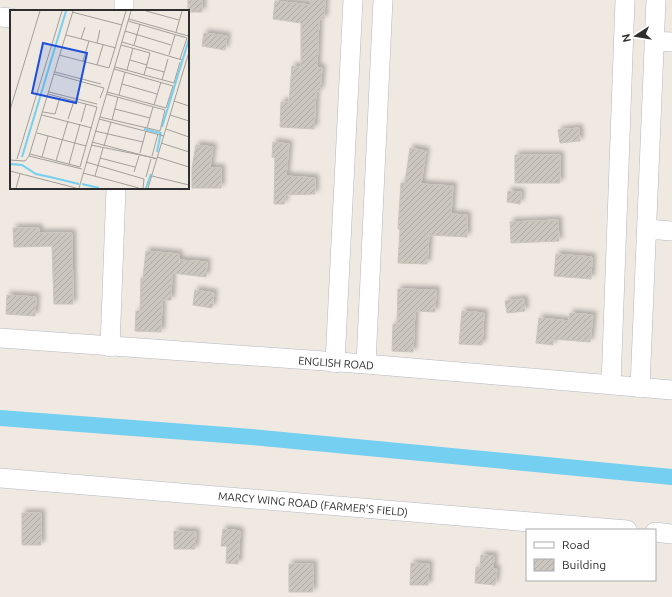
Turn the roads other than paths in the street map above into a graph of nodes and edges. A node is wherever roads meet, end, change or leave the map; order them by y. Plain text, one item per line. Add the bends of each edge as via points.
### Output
1 (353, 0) edge
2 (383, 0) edge
3 (625, 0) edge
4 (656, 0) edge
5 (0, 17) edge
6 (10, 18) edge
7 (663, 42) edge
8 (116, 189) edge
9 (647, 229) junction
10 (672, 231) edge
11 (0, 338) edge
12 (110, 347) junction
13 (335, 363) junction
14 (366, 364) junction
15 (611, 385) junction
16 (640, 388) junction
17 (672, 390) edge
18 (0, 478) edge
19 (615, 529) edge
20 (656, 532) edge
21 (672, 534) edge

1 - 13 street
2 - 14 street
3 - 15 street
4 - 7 street
5 - 6 street
7 - 9 street
8 - 12 street
9 - 10 street
9 - 16 street
11 - 12 street, ENGLISH ROAD
12 - 13 street, ENGLISH ROAD
13 - 14 street, ENGLISH ROAD
14 - 15 street, ENGLISH ROAD
15 - 16 street, ENGLISH ROAD
16 - 17 street, ENGLISH ROAD
18 - 19 street, MARCY WING ROAD (FARMER'S FIELD)
20 - 21 street

